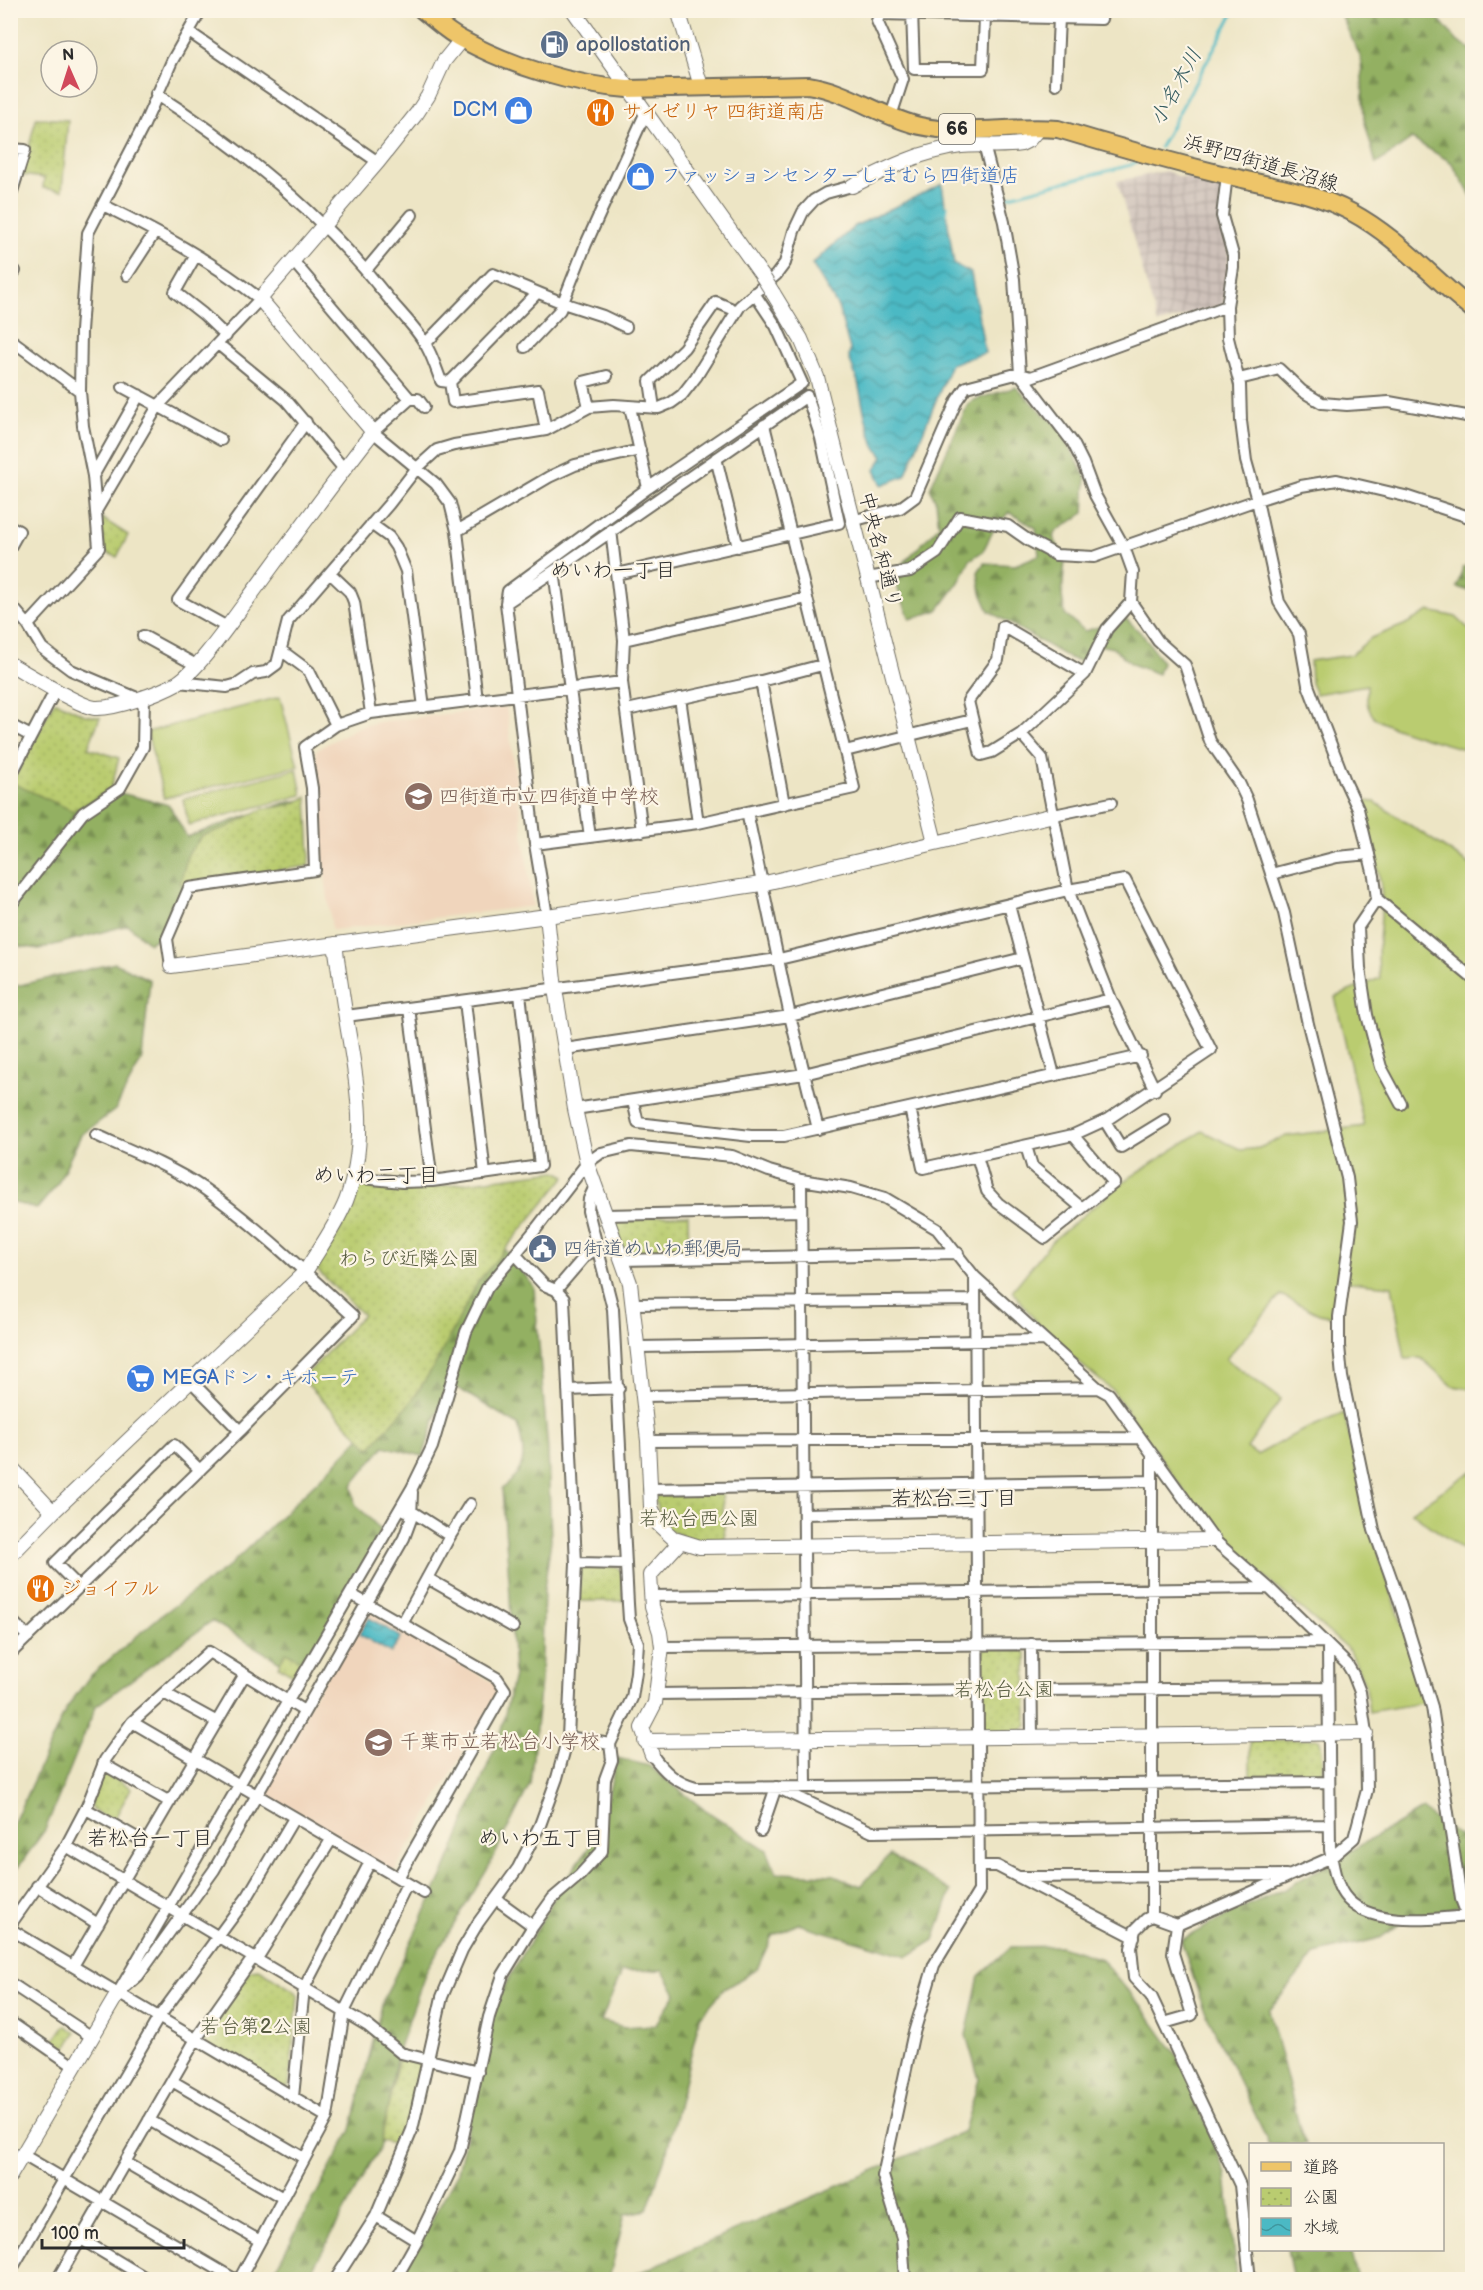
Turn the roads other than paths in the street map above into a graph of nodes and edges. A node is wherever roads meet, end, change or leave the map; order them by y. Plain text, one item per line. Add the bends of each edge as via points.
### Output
1 (201, 10) edge
2 (422, 10) edge
3 (678, 10) edge
4 (1103, 10) edge
5 (579, 12) edge
6 (886, 12) edge
7 (912, 13) edge
8 (985, 16) junction
9 (1059, 18) junction
10 (189, 32) junction
11 (461, 40) junction
12 (1056, 84) dead end
13 (701, 86) junction
14 (627, 89) junction
15 (156, 94) junction
16 (645, 114) junction
17 (891, 116) junction
18 (1039, 128) junction
19 (984, 145) junction
20 (10, 149) edge
21 (378, 162) junction
22 (1227, 175) junction
23 (852, 186) joint
24 (10, 198) edge
25 (103, 206) junction
26 (412, 215) dead end
27 (324, 225) junction
28 (155, 232) junction
29 (196, 255) junction
30 (293, 261) junction
31 (10, 268) edge
32 (366, 270) junction
33 (127, 275) dead end
34 (10, 277) edge
35 (537, 293) junction
36 (754, 293) junction
37 (260, 299) junction
38 (563, 303) junction
39 (1227, 306) junction
40 (1473, 309) edge
41 (737, 311) junction
42 (626, 327) dead end
43 (222, 340) junction
44 (14, 342) dead end
45 (425, 344) junction
46 (525, 347) dead end
47 (1020, 374) junction
48 (607, 376) dead end
49 (1239, 379) junction
50 (450, 382) junction
51 (123, 387) dead end
52 (80, 391) junction
53 (139, 395) junction
54 (410, 399) junction
55 (158, 406) junction
56 (424, 406) dead end
57 (589, 407) junction
58 (630, 407) junction
59 (654, 408) junction
60 (1473, 417) edge
61 (306, 422) junction
62 (764, 425) junction
63 (546, 430) junction
64 (373, 432) junction
65 (221, 440) dead end
66 (640, 450) junction
67 (717, 458) junction
68 (416, 469) junction
69 (344, 470) junction
70 (93, 477) junction
71 (648, 488) junction
72 (1257, 500) junction
73 (95, 511) junction
74 (1473, 518) edge
75 (852, 521) junction
76 (371, 524) junction
77 (10, 526) edge
78 (611, 530) junction
79 (457, 531) junction
80 (792, 535) junction
81 (10, 547) edge
82 (738, 547) junction
83 (1124, 547) junction
84 (554, 571) junction
85 (330, 573) junction
86 (617, 574) junction
87 (867, 578) junction
88 (807, 598) junction
89 (1131, 602) junction
90 (506, 603) junction
91 (10, 604) edge
92 (28, 625) junction
93 (227, 627) junction
94 (143, 636) dead end
95 (624, 640) junction
96 (282, 651) junction
97 (10, 664) edge
98 (196, 665) junction
99 (822, 665) junction
100 (1085, 674) junction
101 (761, 681) junction
102 (178, 682) junction
103 (622, 682) junction
104 (56, 689) junction
105 (570, 689) junction
106 (518, 696) junction
107 (141, 697) junction
108 (680, 698) junction
109 (477, 700) junction
110 (424, 707) junction
111 (627, 710) junction
112 (371, 713) junction
113 (972, 720) junction
114 (10, 724) edge
115 (336, 725) junction
116 (1021, 734) junction
117 (907, 735) junction
118 (31, 736) junction
119 (845, 751) junction
120 (10, 777) edge
121 (1111, 803) dead end
122 (784, 804) junction
123 (747, 812) junction
124 (1054, 815) junction
125 (698, 823) junction
126 (642, 831) junction
127 (590, 837) junction
128 (935, 842) junction
129 (535, 844) junction
130 (1369, 854) junction
131 (1271, 874) junction
132 (761, 884) junction
133 (1068, 890) junction
134 (1377, 899) junction
135 (1009, 905) junction
136 (10, 906) edge
137 (547, 916) junction
138 (335, 944) junction
139 (1023, 958) junction
140 (779, 959) junction
141 (171, 966) joint
142 (1471, 976) edge
143 (555, 989) junction
144 (520, 994) junction
145 (1111, 999) junction
146 (465, 1001) junction
147 (409, 1008) junction
148 (346, 1016) junction
149 (790, 1016) junction
150 (1038, 1016) junction
151 (565, 1049) junction
152 (1141, 1056) junction
153 (804, 1074) junction
154 (1054, 1076) junction
155 (1155, 1090) junction
156 (633, 1101) junction
157 (1401, 1104) dead end
158 (910, 1108) junction
159 (575, 1109) junction
160 (1165, 1120) dead end
161 (1105, 1121) junction
162 (818, 1129) junction
163 (96, 1135) dead end
164 (1073, 1135) junction
165 (1026, 1146) junction
166 (977, 1156) junction
167 (587, 1162) junction
168 (485, 1174) junction
169 (353, 1178) junction
170 (801, 1180) junction
171 (432, 1181) junction
172 (595, 1186) junction
173 (1082, 1208) junction
174 (801, 1211) junction
175 (605, 1215) junction
176 (597, 1250) junction
177 (958, 1253) junction
178 (515, 1254) junction
179 (801, 1256) junction
180 (621, 1260) junction
181 (304, 1272) junction
182 (975, 1277) junction
183 (556, 1290) junction
184 (975, 1300) junction
185 (802, 1302) junction
186 (634, 1304) junction
187 (1045, 1340) junction
188 (975, 1341) junction
189 (803, 1344) junction
190 (639, 1347) junction
191 (191, 1381) junction
192 (619, 1388) junction
193 (1098, 1388) junction
194 (568, 1390) junction
195 (975, 1390) junction
196 (803, 1393) junction
197 (643, 1396) junction
198 (240, 1431) junction
199 (1139, 1438) junction
200 (976, 1439) junction
201 (804, 1440) junction
202 (648, 1441) junction
203 (1152, 1454) junction
204 (10, 1466) edge
205 (200, 1470) junction
206 (1152, 1481) junction
207 (976, 1484) junction
208 (804, 1486) junction
209 (412, 1488) junction
210 (649, 1489) junction
211 (470, 1504) dead end
212 (976, 1510) junction
213 (399, 1511) junction
214 (411, 1511) junction
215 (53, 1512) junction
216 (804, 1514) junction
217 (450, 1536) junction
218 (1152, 1540) junction
219 (1214, 1540) junction
220 (680, 1542) junction
221 (976, 1543) junction
222 (804, 1545) junction
223 (10, 1556) edge
224 (576, 1563) junction
225 (626, 1564) junction
226 (427, 1578) junction
227 (79, 1587) junction
228 (1269, 1588) junction
229 (1152, 1590) junction
230 (977, 1592) junction
231 (805, 1594) junction
232 (352, 1595) junction
233 (651, 1596) junction
234 (365, 1604) junction
235 (10, 1619) edge
236 (402, 1624) junction
237 (513, 1627) dead end
238 (28, 1636) junction
239 (1152, 1643) junction
240 (977, 1644) junction
241 (1031, 1644) junction
242 (1326, 1645) junction
243 (805, 1646) junction
244 (662, 1647) junction
245 (10, 1654) edge
246 (245, 1674) junction
247 (1328, 1688) junction
248 (1152, 1689) junction
249 (978, 1690) junction
250 (1031, 1690) junction
251 (806, 1692) junction
252 (164, 1693) junction
253 (657, 1694) junction
254 (289, 1701) junction
255 (304, 1711) junction
256 (132, 1722) junction
257 (217, 1722) junction
258 (1366, 1733) junction
259 (1329, 1734) junction
260 (1152, 1736) junction
261 (568, 1737) junction
262 (978, 1737) junction
263 (1032, 1737) junction
264 (807, 1739) junction
265 (645, 1740) junction
266 (610, 1744) junction
267 (652, 1755) joint
268 (195, 1760) junction
269 (103, 1764) junction
270 (1329, 1782) junction
271 (1152, 1783) junction
272 (979, 1785) junction
273 (239, 1786) junction
274 (777, 1787) junction
275 (807, 1787) junction
276 (255, 1795) junction
277 (170, 1802) junction
278 (86, 1809) junction
279 (294, 1818) junction
280 (1329, 1825) junction
281 (1152, 1828) junction
282 (979, 1830) junction
283 (761, 1831) dead end
284 (331, 1840) junction
285 (146, 1843) junction
286 (66, 1846) junction
287 (1332, 1857) junction
288 (370, 1862) junction
289 (979, 1866) junction
290 (1152, 1875) junction
291 (1291, 1875) junction
292 (1019, 1877) junction
293 (124, 1881) junction
294 (403, 1881) junction
295 (37, 1887) junction
296 (424, 1893) dead end
297 (496, 1899) junction
298 (168, 1907) junction
299 (181, 1915) junction
300 (1152, 1916) junction
301 (1468, 1916) junction
302 (98, 1924) junction
303 (1177, 1925) junction
304 (532, 1926) junction
305 (10, 1927) edge
306 (1473, 1928) edge
307 (217, 1937) junction
308 (1134, 1937) junction
309 (255, 1959) junction
310 (73, 1966) junction
311 (10, 1983) edge
312 (304, 1988) junction
313 (118, 1993) junction
314 (344, 2012) junction
315 (159, 2017) junction
316 (10, 2022) edge
317 (1164, 2023) junction
318 (92, 2037) junction
319 (196, 2039) junction
320 (429, 2061) junction
321 (75, 2067) junction
322 (478, 2072) junction
323 (172, 2081) junction
324 (293, 2097) junction
325 (327, 2117) junction
326 (149, 2120) junction
327 (23, 2155) junction
328 (304, 2158) junction
329 (125, 2162) junction
330 (10, 2176) edge
331 (64, 2180) junction
332 (283, 2198) junction
333 (102, 2202) junction
334 (376, 2216) junction
335 (81, 2239) junction
336 (260, 2241) junction
337 (417, 2241) junction
338 (10, 2272) edge
339 (58, 2279) edge
340 (149, 2280) edge
341 (237, 2280) edge
342 (335, 2280) edge
343 (395, 2280) edge
344 (905, 2280) edge
345 (1250, 2280) edge

1 - 10 street
2 - 11 main road, 浜野四街道長沼線 / 66
3 - 13 street
4 - 9 street via 1101,19
5 - 14 street, 中央名和通り
6 - 7 street
6 - 17 street via 877,21 903,79
7 - 8 street
7 - 8 street via 914,69 983,69
8 - 9 street
9 - 12 street
10 - 15 street
10 - 21 street
11 - 14 main road, 浜野四街道長沼線 / 66 via 519,64 579,82
11 - 21 street via 444,61 417,113
13 - 14 main road, 浜野四街道長沼線 / 66
13 - 17 main road, 浜野四街道長沼線 / 66 via 808,85 833,91
14 - 16 street, 中央名和通り
15 - 25 street
15 - 27 street via 242,153
16 - 38 street
16 - 75 street, 中央名和通り, bridge via 763,277 801,339 817,377
17 - 18 main road, 浜野四街道長沼線 / 66 via 933,129
18 - 19 street via 1021,144
18 - 22 main road, 浜野四街道長沼線 / 66 via 1058,129
19 - 23 street via 931,151
19 - 47 street via 1014,279
20 - 24 street via 25,150
21 - 27 street
22 - 39 street via 1222,216 1233,255
22 - 40 main road, 浜野四街道長沼線 / 66 via 1308,194 1351,212 1405,249
23 - 36 street via 825,194 803,212 785,264
25 - 28 street
25 - 52 street via 88,233
26 - 32 street
27 - 30 street
27 - 32 street
28 - 29 street
28 - 33 street
29 - 37 street
29 - 43 street via 175,292 203,314
30 - 37 street
30 - 54 street
31 - 34 street via 15,271
32 - 45 street
35 - 38 street
35 - 45 street via 493,274
35 - 50 street
36 - 41 street
36 - 71 street via 776,326 802,383
37 - 43 street
37 - 64 street
38 - 42 street
38 - 46 street
39 - 47 street via 1031,377
39 - 49 street via 1228,338
41 - 59 street via 682,395
41 - 59 street via 716,302 684,348 650,381
43 - 55 street
43 - 61 street
44 - 52 street
45 - 50 street via 441,381
47 - 75 street via 966,387 915,497 900,508
47 - 83 street via 1073,443 1095,495
48 - 57 street via 583,382
49 - 60 street via 1279,369 1322,403 1389,402
49 - 72 street via 1246,461
50 - 63 street via 453,402 538,390
51 - 53 street
52 - 70 street
53 - 55 street
53 - 70 street
54 - 56 street via 418,399
54 - 64 street
55 - 65 street
55 - 73 street
57 - 58 street
57 - 63 street
58 - 59 street
58 - 66 street
61 - 69 street
61 - 93 street via 178,600
62 - 67 street
62 - 80 street
62 - 80 street via 807,396 821,438 839,523
63 - 68 street via 445,447
64 - 68 street
64 - 69 street
66 - 71 street
66 - 79 street via 575,465
67 - 78 street
67 - 82 street
68 - 76 street
68 - 79 street via 444,493
69 - 93 street
70 - 73 street
71 - 90 street via 508,591
72 - 74 street via 1337,480
72 - 83 street
72 - 130 street via 1279,602 1299,634 1308,686 1358,809
73 - 92 street via 99,548
75 - 87 street, 中央名和通り
76 - 85 street
76 - 110 street via 396,547 406,571
77 - 81 street via 20,531
78 - 84 street
78 - 86 street
79 - 109 street
80 - 82 street
80 - 88 street
82 - 86 street
83 - 87 street via 1094,557 1056,555 1008,526 960,517 937,553 910,571
83 - 89 street via 1133,572
84 - 90 street
84 - 105 street
85 - 96 street via 288,621
85 - 112 street via 350,592 354,602
86 - 95 street
87 - 117 street, 中央名和通り
88 - 95 street
88 - 99 street
89 - 100 street via 1107,629
89 - 131 street via 1158,641 1185,665 1210,741 1247,800
90 - 106 street
91 - 92 street
92 - 107 street via 42,648 71,670
93 - 98 street
94 - 98 street
95 - 103 street
96 - 102 street via 277,664 266,672 228,687
96 - 115 street via 309,671
97 - 104 street
98 - 102 street
99 - 101 street
99 - 119 street
100 - 113 street via 1003,626 998,660 968,701
100 - 116 street
101 - 108 street
101 - 122 street
102 - 107 street
103 - 105 street
103 - 111 street
104 - 107 street via 95,708
104 - 118 street
105 - 106 street
105 - 127 street
106 - 109 street
106 - 129 street
107 - 136 street via 142,747 120,788 82,813
108 - 111 street
108 - 125 street
109 - 110 street
110 - 112 street
111 - 126 street
112 - 115 street
113 - 116 street via 981,755
113 - 117 street
114 - 118 street
115 - 141 street via 305,747 312,788 315,870 189,888 167,939
116 - 124 street via 1042,758
117 - 119 street
117 - 128 street, 中央名和通り
118 - 120 street
119 - 122 street via 854,788
121 - 124 street
122 - 123 street
123 - 125 street
123 - 132 street
124 - 128 street
124 - 133 street
125 - 126 street
126 - 127 street
127 - 129 street
128 - 132 street
129 - 137 street
130 - 131 street via 1337,857
130 - 134 street
131 - 301 street via 1347,1178 1352,1221 1339,1317 1342,1377 1374,1530 1432,1707 1461,1899
132 - 137 street
132 - 140 street
133 - 135 street
133 - 145 street
133 - 155 street via 1125,880 1211,1050
134 - 142 street
134 - 157 street via 1358,927 1360,968 1376,1049
135 - 139 street
135 - 140 street
137 - 138 street
137 - 143 street
138 - 141 street
138 - 148 street
139 - 149 street
139 - 150 street
140 - 143 street
140 - 149 street
143 - 144 street
143 - 151 street
144 - 146 street
144 - 168 street via 540,1166
145 - 150 street
145 - 152 street
146 - 147 street
146 - 168 street
147 - 148 street
147 - 171 street
148 - 169 street via 359,1093 360,1131
149 - 151 street
149 - 153 street
150 - 153 street
150 - 154 street
151 - 159 street
152 - 154 street
152 - 155 street
153 - 156 street
153 - 162 street
154 - 158 street
155 - 161 street
156 - 159 street
156 - 162 street via 638,1123 751,1136 784,1136
158 - 162 street
158 - 166 street via 923,1168
159 - 167 street
160 - 161 street via 1121,1148
161 - 164 street
163 - 181 street via 164,1165 203,1188
164 - 165 street
164 - 173 street via 1114,1183
165 - 166 street
165 - 173 street via 1032,1166
166 - 173 street via 987,1191 1045,1238
167 - 170 street via 601,1154 643,1147 732,1156
167 - 172 street
167 - 178 street
168 - 171 street
169 - 171 street
169 - 181 street via 331,1231
170 - 174 street
170 - 177 street via 885,1198 937,1229
172 - 175 street
172 - 176 street via 588,1211
174 - 175 street
174 - 179 street
175 - 180 street
176 - 183 street via 586,1255
176 - 192 street via 614,1309
177 - 179 street
177 - 182 street
178 - 183 street via 544,1285
178 - 209 street via 487,1288 466,1332 432,1448
179 - 180 street
179 - 185 street
180 - 186 street
181 - 191 street
181 - 198 street via 353,1316
182 - 184 street
182 - 187 street
183 - 194 street via 564,1299
184 - 185 street
184 - 188 street
185 - 186 street
185 - 189 street
186 - 190 street
187 - 188 street
187 - 193 street
188 - 189 street
188 - 195 street
189 - 190 street
189 - 196 street
190 - 197 street
191 - 198 street
191 - 215 street
192 - 194 street
192 - 225 street
193 - 195 street
193 - 199 street via 1116,1401
194 - 224 street
195 - 196 street
195 - 200 street
196 - 197 street
196 - 201 street
197 - 202 street
198 - 205 street
199 - 200 street
199 - 203 street
200 - 201 street
200 - 207 street
201 - 202 street
201 - 208 street
202 - 210 street
203 - 206 street
203 - 219 street
204 - 215 street
205 - 227 street
205 - 227 street via 174,1445 55,1563
206 - 207 street
206 - 218 street
207 - 208 street
207 - 212 street
208 - 210 street
208 - 216 street
209 - 213 street
209 - 214 street
210 - 220 street via 654,1516
211 - 217 street
212 - 216 street
212 - 221 street
213 - 214 street
213 - 232 street
214 - 217 street
214 - 234 street via 404,1538
215 - 223 street
216 - 222 street
217 - 226 street
218 - 219 street
218 - 221 street
218 - 229 street
219 - 228 street
220 - 222 street via 700,1546
220 - 233 street via 650,1575
221 - 222 street
221 - 230 street
222 - 231 street
224 - 225 street
224 - 261 street
225 - 266 street via 629,1619 638,1643 636,1672 632,1698
226 - 236 street
226 - 237 street
227 - 238 street
228 - 229 street
228 - 242 street
229 - 230 street
229 - 239 street
230 - 231 street
230 - 240 street
231 - 233 street
231 - 243 street
232 - 234 street
232 - 254 street
233 - 244 street
234 - 236 street
234 - 255 street
235 - 238 street
236 - 294 street via 497,1678 505,1690
238 - 245 street
239 - 241 street
239 - 242 street
239 - 248 street
240 - 241 street
240 - 243 street
240 - 249 street
241 - 250 street
242 - 247 street
242 - 258 street via 1353,1674
243 - 244 street
243 - 251 street
244 - 253 street
246 - 252 street via 209,1652
246 - 254 street
246 - 257 street
247 - 248 street
247 - 259 street
248 - 250 street
248 - 260 street
249 - 251 street
249 - 262 street
250 - 263 street
251 - 253 street
251 - 264 street
252 - 256 street
252 - 257 street
253 - 265 street via 642,1728
254 - 255 street
254 - 273 street
255 - 276 street
256 - 268 street
256 - 269 street
257 - 268 street
258 - 259 street
258 - 287 street via 1367,1790 1361,1816 1354,1838
259 - 260 street
259 - 270 street
260 - 263 street
260 - 271 street
261 - 266 street
261 - 297 street via 540,1825 518,1868
262 - 263 street
262 - 264 street
262 - 272 street
264 - 265 street
264 - 275 street
265 - 267 street
266 - 304 street via 612,1760 605,1779 602,1851 553,1898
267 - 274 street via 664,1771 683,1785
268 - 273 street
268 - 277 street
269 - 277 street
269 - 278 street
270 - 271 street
270 - 280 street
271 - 272 street
271 - 281 street
272 - 275 street
272 - 282 street
273 - 276 street
273 - 298 street
274 - 275 street
274 - 282 street via 872,1832
274 - 283 street
276 - 279 street
276 - 299 street via 214,1869
277 - 285 street
278 - 285 street
278 - 286 street
279 - 284 street
279 - 307 street via 248,1896
280 - 281 street
280 - 287 street
281 - 282 street
281 - 290 street
282 - 289 street
284 - 288 street
284 - 309 street
285 - 293 street
286 - 293 street
286 - 295 street
287 - 291 street
287 - 301 street via 1344,1895 1361,1908 1419,1921
288 - 294 street
288 - 312 street
289 - 292 street via 997,1866
289 - 344 street via 979,1891 934,1965 913,2036 883,2176 902,2238
290 - 291 street
290 - 292 street
290 - 300 street
291 - 303 street
292 - 308 street
293 - 298 street
293 - 302 street
294 - 296 street
294 - 314 street
295 - 302 street
295 - 305 street
297 - 304 street
297 - 320 street via 462,1950 442,1998
298 - 299 street
298 - 313 street
299 - 307 street
299 - 313 street via 138,1976
300 - 303 street
300 - 308 street via 1135,1930
301 - 306 street
302 - 310 street
303 - 317 street via 1173,1953 1192,2015
304 - 322 street via 503,1975 489,2017
305 - 310 street
307 - 309 street
307 - 315 street
308 - 317 street via 1134,1978 1151,1996
309 - 312 street
309 - 319 street
310 - 313 street
311 - 318 street
312 - 314 street
312 - 324 street
313 - 315 street
313 - 318 street
314 - 320 street via 401,2053
314 - 325 street
315 - 319 street
315 - 331 street
316 - 321 street
317 - 345 street via 1239,2186
318 - 321 street
319 - 323 street
319 - 324 street
320 - 322 street
320 - 334 street via 412,2130
321 - 327 street
322 - 337 street via 460,2151
323 - 326 street
323 - 328 street
324 - 325 street
325 - 328 street
326 - 329 street
326 - 332 street
327 - 330 street
327 - 331 street
328 - 332 street
329 - 333 street
329 - 336 street
331 - 333 street
331 - 338 street
332 - 336 street
333 - 335 street
333 - 341 street
334 - 337 street
334 - 342 street
335 - 339 street
335 - 340 street
336 - 341 street
337 - 343 street

